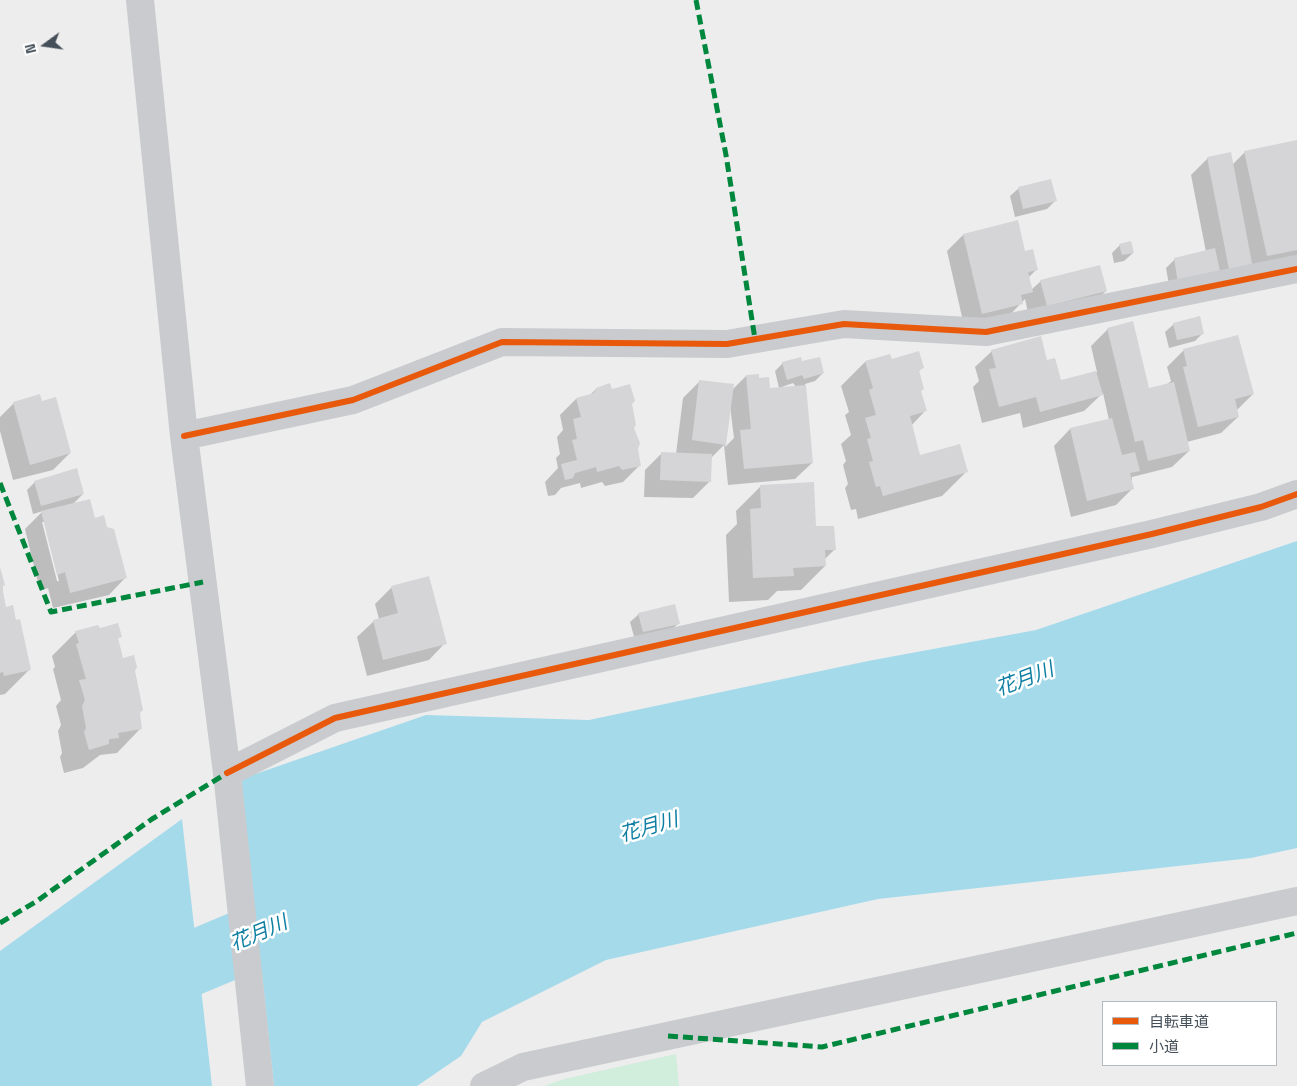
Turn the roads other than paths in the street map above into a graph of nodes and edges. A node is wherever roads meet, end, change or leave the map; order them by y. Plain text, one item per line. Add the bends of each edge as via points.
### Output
1 (140, 0) edge
2 (1297, 268) edge
3 (184, 436) junction
4 (1297, 494) edge
5 (227, 773) junction
6 (1297, 901) edge
7 (260, 1086) edge
8 (484, 1086) edge

1 - 3 street
2 - 3 street via 986,332 844,324 727,344 502,342 353,400
3 - 5 street
4 - 5 street via 1261,507 1142,537 336,718
5 - 7 street
6 - 8 street via 523,1067

